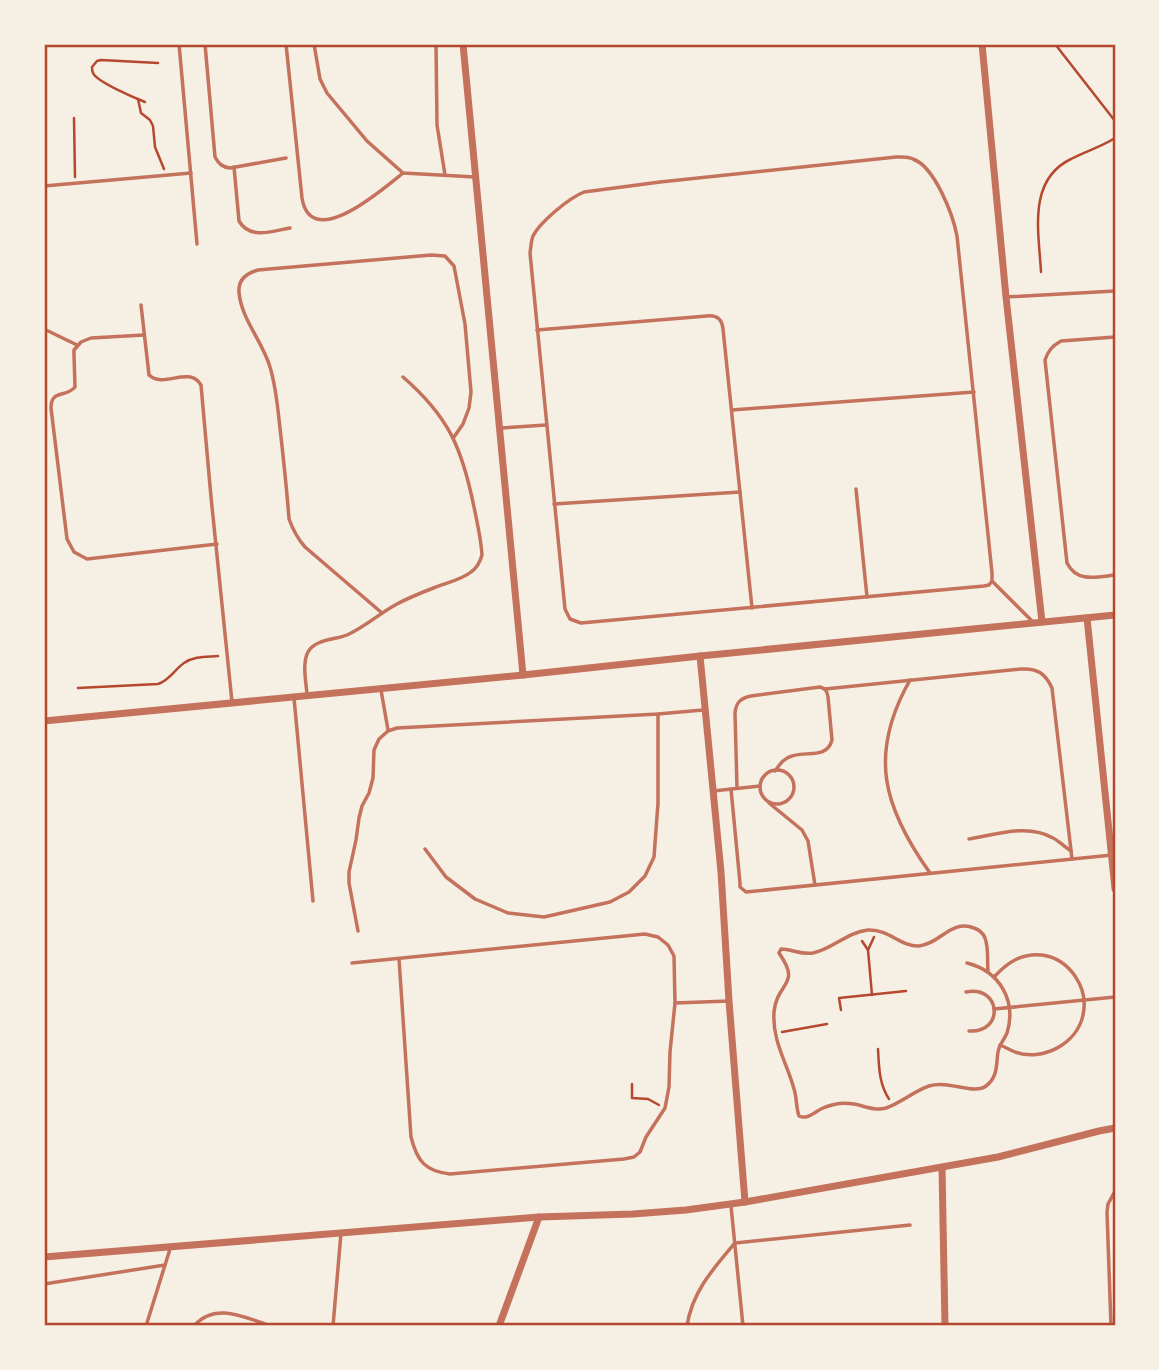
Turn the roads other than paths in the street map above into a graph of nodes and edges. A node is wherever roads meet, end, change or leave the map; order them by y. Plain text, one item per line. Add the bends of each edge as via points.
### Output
1 (179, 44) edge
2 (205, 44) edge
3 (286, 44) edge
4 (314, 44) edge
5 (436, 44) edge
6 (463, 44) edge
7 (982, 44) edge
8 (286, 158) dead end
9 (234, 167) junction
10 (191, 173) junction
11 (403, 173) junction
12 (446, 176) junction
13 (475, 177) junction
14 (44, 186) edge
15 (290, 228) dead end
16 (197, 244) dead end
17 (1115, 291) edge
18 (1006, 297) junction
19 (141, 305) dead end
20 (44, 329) edge
21 (537, 330) junction
22 (144, 335) junction
23 (1115, 337) edge
24 (77, 345) junction
25 (403, 377) dead end
26 (974, 391) junction
27 (732, 410) junction
28 (546, 425) junction
29 (499, 428) junction
30 (454, 437) junction
31 (856, 489) dead end
32 (740, 492) junction
33 (554, 505) junction
34 (216, 544) junction
35 (1115, 575) edge
36 (992, 581) junction
37 (867, 597) junction
38 (752, 608) junction
39 (382, 613) junction
40 (1115, 615) edge
41 (1087, 618) junction
42 (1038, 622) junction
43 (700, 656) junction
44 (523, 675) junction
45 (910, 680) junction
46 (381, 688) junction
47 (825, 689) junction
48 (307, 694) junction
49 (294, 696) junction
50 (232, 702) junction
51 (705, 709) junction
52 (658, 714) junction
53 (44, 721) edge
54 (388, 731) junction
55 (775, 771) junction
56 (760, 786) junction
57 (731, 789) junction
58 (737, 789) junction
59 (713, 791) junction
60 (768, 801) junction
61 (968, 839) dead end
62 (425, 849) dead end
63 (1071, 851) junction
64 (1111, 855) junction
65 (1072, 859) junction
66 (930, 873) junction
67 (815, 885) junction
68 (1115, 889) edge
69 (313, 901) dead end
70 (358, 931) dead end
71 (399, 958) junction
72 (967, 962) dead end
73 (352, 963) dead end
74 (988, 971) junction
75 (995, 976) junction
76 (966, 992) dead end
77 (1115, 997) edge
78 (1084, 1000) junction
79 (729, 1001) junction
80 (675, 1003) junction
81 (1009, 1008) junction
82 (995, 1009) junction
83 (970, 1031) dead end
84 (1000, 1045) junction
85 (1115, 1128) edge
86 (942, 1168) junction
87 (1115, 1191) edge
88 (744, 1202) junction
89 (731, 1204) junction
90 (539, 1217) junction
91 (909, 1224) dead end
92 (341, 1233) junction
93 (735, 1243) junction
94 (171, 1247) junction
95 (44, 1257) edge
96 (165, 1265) junction
97 (44, 1284) edge
98 (146, 1326) edge
99 (194, 1326) edge
100 (271, 1326) edge
101 (333, 1326) edge
102 (499, 1326) edge
103 (687, 1326) edge
104 (743, 1326) edge
105 (946, 1326) edge
106 (1111, 1326) edge

1 - 10 lane
2 - 9 lane via 215,157 224,167
3 - 11 lane via 302,198 308,212 333,219 361,205
4 - 11 lane via 327,93
5 - 12 lane via 437,125
6 - 13 street
7 - 18 street
8 - 9 lane
9 - 15 lane via 242,226 257,234
10 - 14 lane
10 - 16 lane
11 - 12 lane
12 - 13 lane
13 - 29 street
17 - 18 lane
18 - 42 street
19 - 22 lane
20 - 24 lane
21 - 26 lane via 531,243 540,227 583,192 905,157 927,170 954,221
21 - 27 lane via 713,315 722,323
21 - 28 lane
22 - 24 lane via 86,339
22 - 34 lane via 152,378 190,376 201,385
23 - 35 lane via 1061,341 1045,360 1067,563 1083,578
24 - 34 lane via 75,387 56,395 51,403 69,546 87,559
25 - 30 lane via 440,414
26 - 27 lane
26 - 36 lane
27 - 32 lane
28 - 29 lane
28 - 33 lane
29 - 44 street
30 - 39 lane via 481,545 479,563 466,576
30 - 39 lane via 463,424 471,392 461,298 454,266 445,256 258,270 244,277 239,291 275,386 292,529 305,547
31 - 37 lane
32 - 33 lane
32 - 38 lane
33 - 38 lane via 565,609 576,623
34 - 50 lane
36 - 37 lane via 984,586
36 - 42 lane
37 - 38 lane
39 - 48 lane via 347,635 312,646 306,659
40 - 41 street
41 - 42 street
41 - 64 street
42 - 43 street
43 - 44 street
43 - 51 street
44 - 46 street
45 - 47 lane
45 - 63 lane via 1031,668 1048,679 1054,697
45 - 66 lane via 891,720 887,785 904,831
46 - 48 street
46 - 54 lane
47 - 55 lane via 831,745 823,752 793,755
47 - 58 lane via 739,701 735,713
48 - 49 street
49 - 50 street
49 - 69 lane
50 - 53 street
51 - 52 lane
51 - 59 street
52 - 54 lane
52 - 62 lane via 654,857 645,876 629,892 610,902 544,917 508,913 475,899 446,877
54 - 70 lane via 374,750 373,778 362,806 349,872
55 - 56 lane via 765,776
55 - 60 lane via 790,778 792,794 784,803
56 - 58 lane
56 - 60 lane
57 - 58 lane
57 - 59 lane
57 - 67 lane via 743,890
59 - 79 street
60 - 67 lane via 802,830
61 - 63 lane via 1034,831
63 - 65 lane
64 - 65 lane
64 - 68 street
65 - 66 lane
66 - 67 lane
71 - 73 lane
71 - 80 lane via 645,934 658,937 674,956
71 - 80 lane via 411,1137 417,1156 428,1169 439,1173 634,1157 668,1098
72 - 74 lane
74 - 75 lane
74 - 84 lane via 985,936 963,925 920,946 870,930 814,953 781,948 789,976 776,1002 775,1033 795,1091 797,1113 804,1118 842,1103 884,1108 917,1091 944,1084 981,1090 996,1074
75 - 78 lane via 1018,958 1048,956 1073,972
75 - 81 lane
76 - 82 lane via 985,994
77 - 78 lane
78 - 81 lane
78 - 84 lane via 1076,1032 1057,1048 1032,1055
79 - 80 lane
79 - 88 street
81 - 82 lane
81 - 84 lane via 1007,1032
82 - 83 lane via 988,1027
85 - 86 street
86 - 88 street
86 - 105 street
87 - 106 lane via 1107,1212
88 - 89 street
89 - 90 street
89 - 93 lane
90 - 92 street
90 - 102 street
91 - 93 lane
92 - 94 street
92 - 101 lane
93 - 103 lane via 700,1287
93 - 104 lane
94 - 95 street
94 - 96 lane
96 - 97 lane
96 - 98 lane
99 - 100 lane via 220,1312

